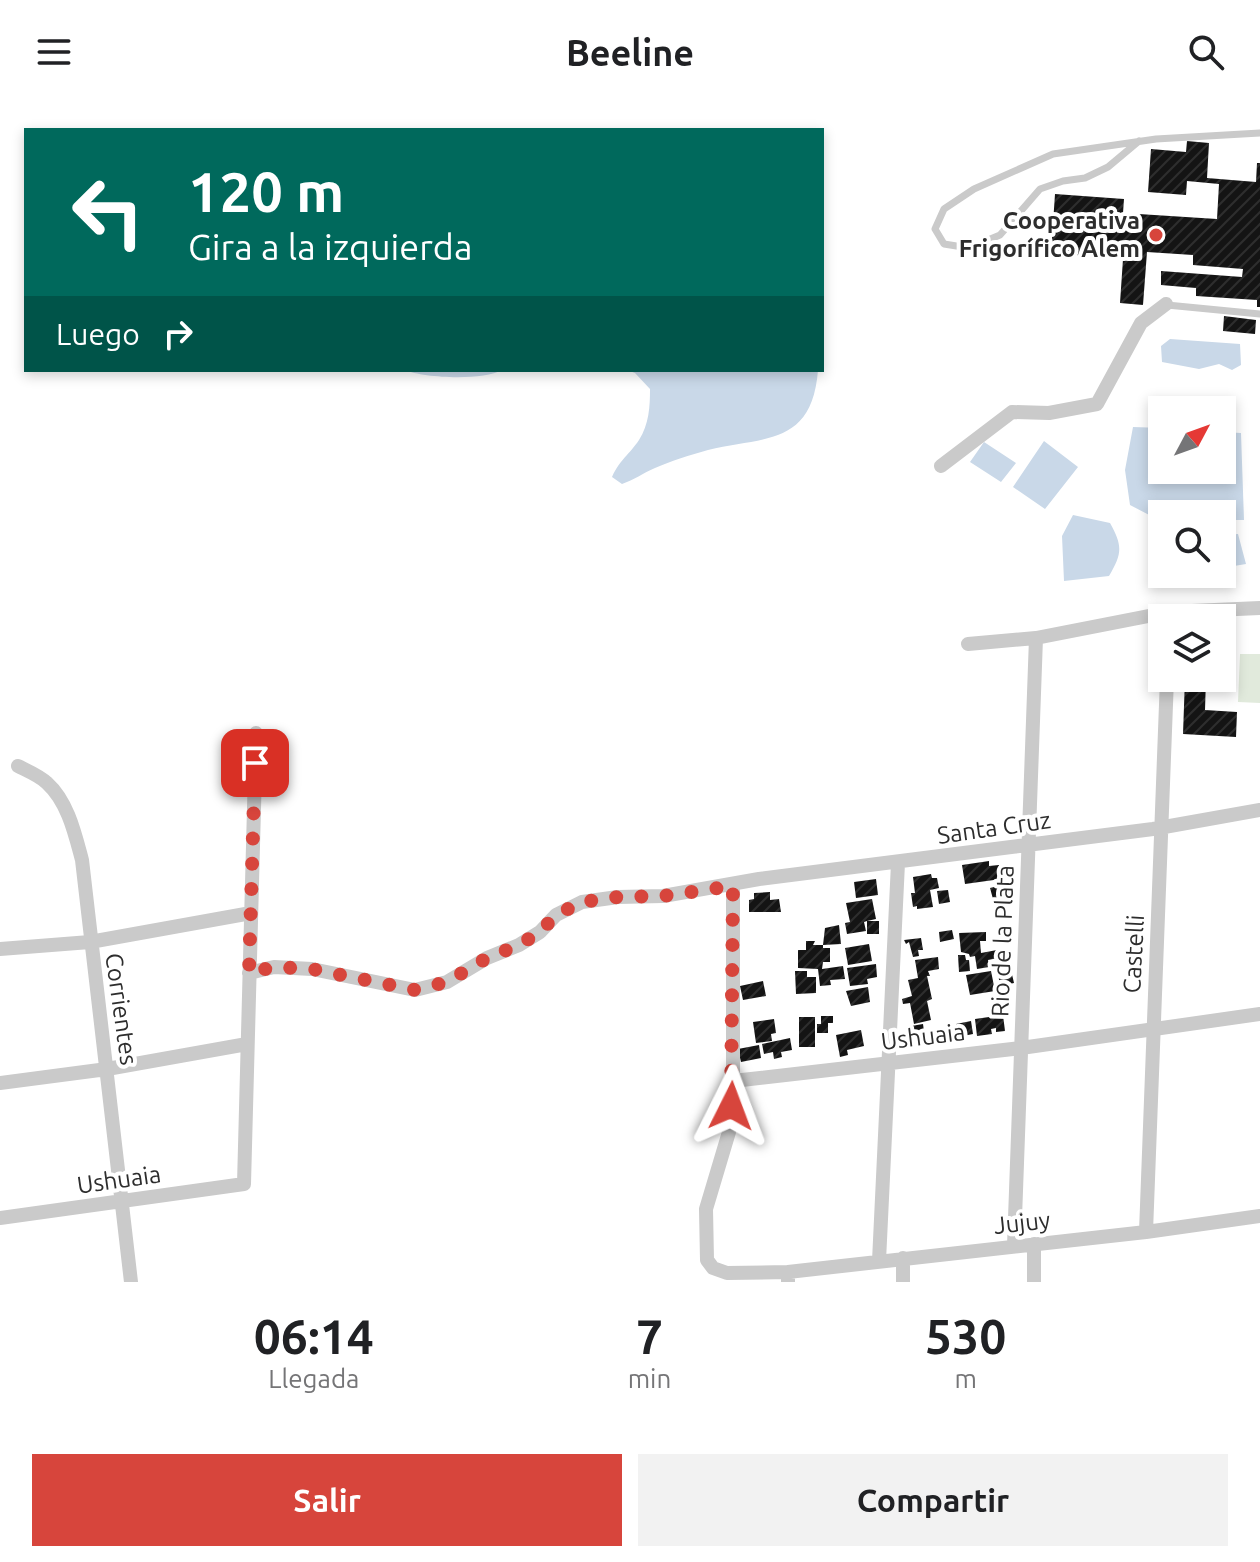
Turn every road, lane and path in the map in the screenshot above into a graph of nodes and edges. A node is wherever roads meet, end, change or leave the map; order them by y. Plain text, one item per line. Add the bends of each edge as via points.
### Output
1 (1260, 133) edge
2 (1139, 141) junction
3 (1166, 304) joint
4 (1260, 314) edge
5 (941, 466) dead end
6 (1260, 608) edge
7 (1236, 610) edge
8 (1148, 619) edge
9 (1036, 638) junction
10 (968, 644) dead end
11 (1166, 692) edge
12 (256, 733) dead end
13 (18, 766) dead end
14 (1260, 810) edge
15 (1161, 827) junction
16 (1029, 845) junction
17 (898, 863) junction
18 (733, 886) junction
19 (251, 913) junction
20 (90, 942) junction
21 (0, 949) edge
22 (249, 973) junction
23 (1260, 1014) edge
24 (1152, 1031) junction
25 (247, 1044) junction
26 (1021, 1048) junction
27 (888, 1064) junction
28 (107, 1069) junction
29 (733, 1081) junction
30 (0, 1083) edge
31 (121, 1202) junction
32 (1260, 1216) edge
33 (0, 1218) edge
34 (1146, 1232) junction
35 (1034, 1244) junction
36 (1014, 1246) junction
37 (903, 1258) junction
38 (879, 1261) junction
39 (788, 1277) edge
40 (131, 1282) edge
41 (903, 1282) edge
42 (1034, 1282) edge

1 - 2 lane
2 - 2 lane via 1042,159 974,189 944,209 935,229 944,244 969,248 1000,235 1040,189 1108,167
3 - 4 lane
3 - 5 street via 1141,323 1097,404 1049,413 1012,412
6 - 7 street
8 - 9 street
9 - 10 street
9 - 16 street, Rio de la Plata
11 - 15 street, Castelli
12 - 19 street
13 - 20 street, Corrientes via 46,781 75,833
14 - 15 street, Santa Cruz
15 - 16 street, Santa Cruz
15 - 24 street, Castelli
16 - 17 street, Santa Cruz
16 - 26 street, Rio de la Plata
17 - 18 street, Santa Cruz
17 - 27 street
18 - 22 street, Santa Cruz via 582,902 519,945 447,982 415,990 312,969 274,967
18 - 29 street
19 - 20 street
19 - 22 street
20 - 21 street
20 - 28 street, Corrientes
22 - 25 street
23 - 24 street, Ushuaia
24 - 26 street, Ushuaia
24 - 34 street, Castelli
25 - 28 street
25 - 31 street, Ushuaia via 244,1184
26 - 27 street, Ushuaia
26 - 36 street, Rio de la Plata
27 - 29 street, Ushuaia
27 - 38 street
28 - 30 street
28 - 31 street, Corrientes
29 - 39 street, Jujuy via 729,1132 706,1209 707,1260 727,1273
31 - 33 street, Ushuaia
31 - 40 street, Corrientes
32 - 34 street, Jujuy
34 - 35 street, Jujuy
35 - 36 street, Jujuy
35 - 42 street
36 - 37 street, Jujuy
37 - 38 street, Jujuy
37 - 41 street
38 - 39 street, Jujuy

